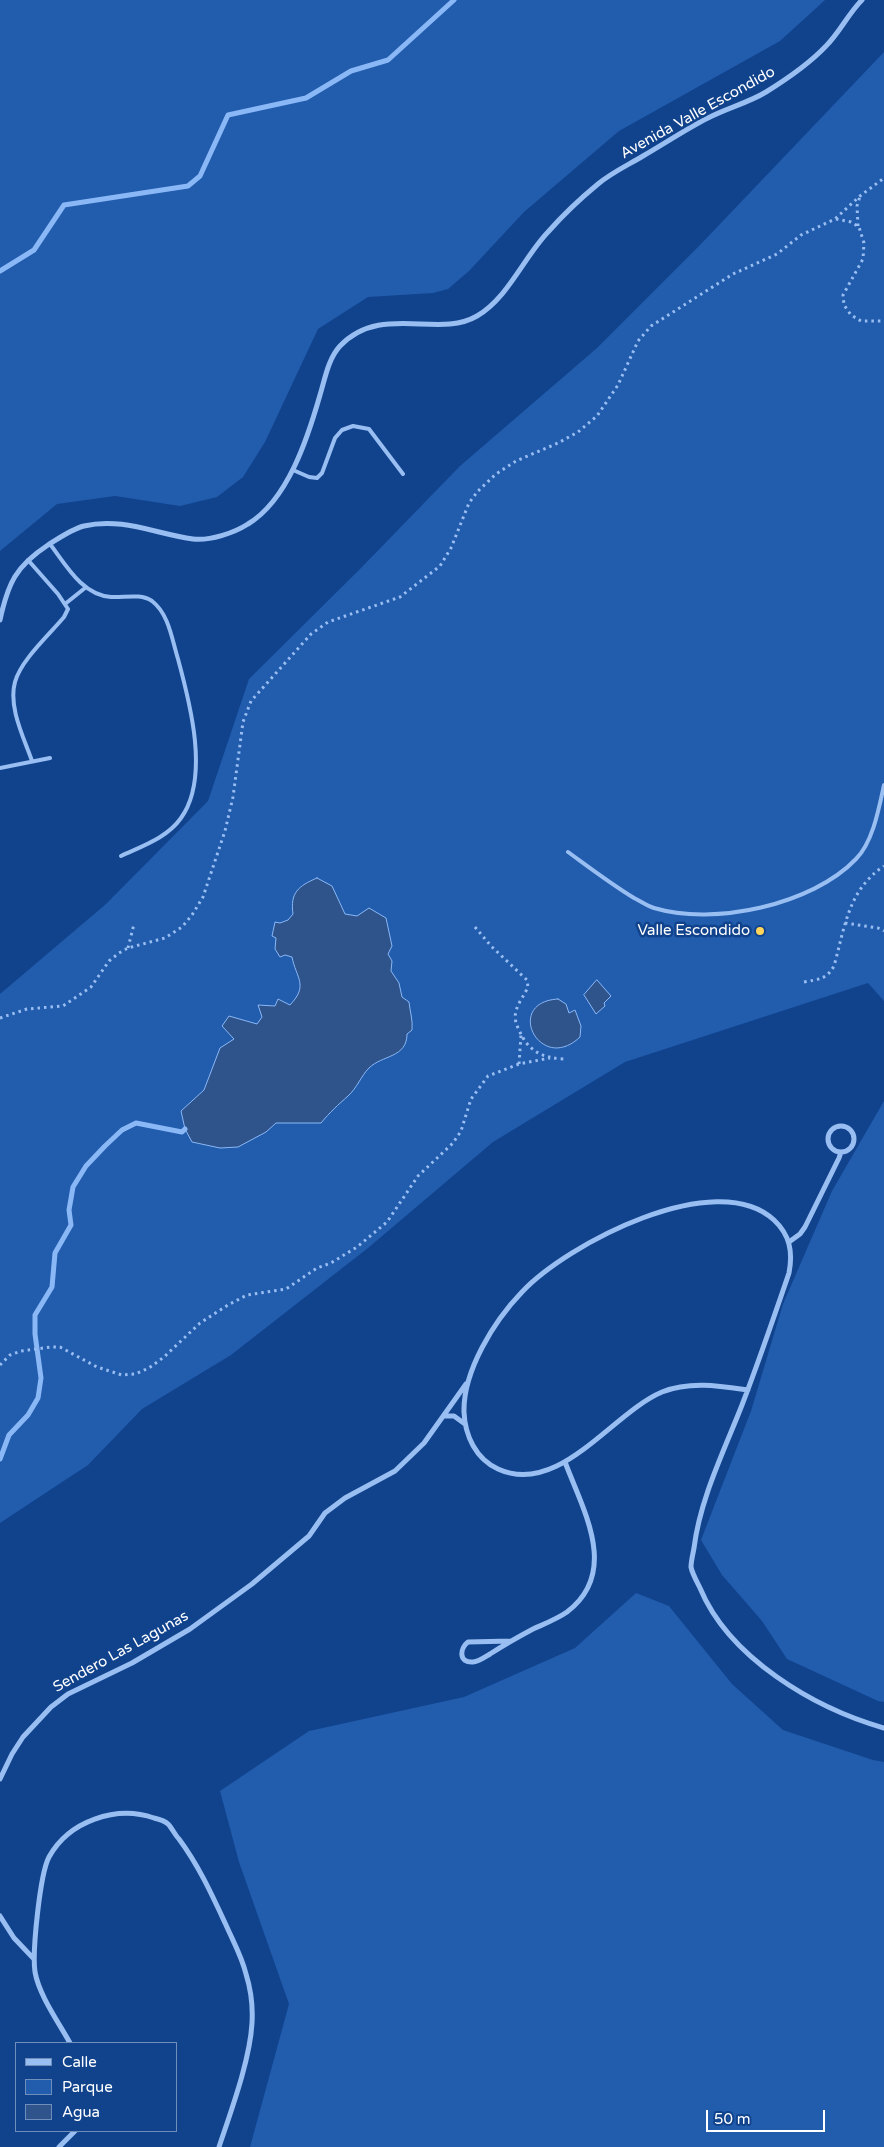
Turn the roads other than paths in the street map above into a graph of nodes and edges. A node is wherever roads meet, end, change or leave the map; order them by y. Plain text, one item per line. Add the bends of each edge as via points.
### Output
1 (862, 0) edge
2 (292, 470) junction
3 (403, 474) dead end
4 (50, 544) junction
5 (28, 560) junction
6 (85, 588) junction
7 (65, 604) junction
8 (0, 620) edge
9 (50, 758) dead end
10 (32, 761) junction
11 (0, 768) edge
12 (884, 785) edge
13 (568, 852) dead end
14 (120, 856) dead end
15 (841, 1152) junction
16 (789, 1242) junction
17 (468, 1382) junction
18 (748, 1390) junction
19 (444, 1416) junction
20 (465, 1425) junction
21 (565, 1462) junction
22 (511, 1641) junction
23 (884, 1728) edge
24 (0, 1778) edge
25 (0, 1916) edge
26 (34, 1959) junction
27 (69, 2042) edge
28 (74, 2132) edge
29 (59, 2147) edge
30 (219, 2147) edge

1 - 2 street, Avenida Valle Escondido via 828,45 801,68 765,93 708,118 600,182 547,233 493,304 478,316 468,321 445,324 396,322 360,330 339,347 326,373
2 - 3 lane via 317,478 322,473 335,438 342,430 353,426 369,429
2 - 4 street, Avenida Valle Escondido via 280,494 264,511 248,524 218,536 196,539 103,523 81,527
4 - 5 street, Avenida Valle Escondido
4 - 6 lane
5 - 7 lane
5 - 8 street, Avenida Valle Escondido via 17,571 4,600
6 - 7 lane
6 - 14 lane via 109,597 136,596 151,601 160,611 167,622 186,689 195,736 191,798 181,818 163,836
7 - 10 lane via 68,610 64,617 22,666 15,682 15,707
9 - 10 lane
10 - 11 lane
12 - 13 lane via 873,829 857,858 829,881 785,901 735,914 691,915 652,908
15 - 15 street via 851,1148 854,1138 849,1129 839,1126 830,1132 828,1142 835,1151
15 - 16 street via 805,1227
16 - 17 street via 783,1230 767,1214 732,1201 691,1204 627,1225 556,1264 521,1292 490,1334
16 - 18 street via 789,1273
17 - 19 street, Sendero Las Lagunas
17 - 20 street
18 - 21 street via 696,1385 664,1392
18 - 23 street via 696,1525 691,1568 706,1604 729,1634 776,1676 807,1696 861,1722
19 - 20 street via 454,1416
19 - 24 street, Sendero Las Lagunas via 395,1471 345,1498 325,1513 302,1542 222,1607 157,1649 68,1694 51,1707 23,1737
20 - 21 street via 475,1450 497,1469 535,1474
21 - 22 street via 594,1542 591,1580 581,1598 566,1612
22 - 22 street via 468,1642 460,1652 463,1658 472,1662
25 - 26 street via 14,1938
26 - 27 street via 35,1975 46,2001
26 - 30 street via 40,1895 48,1858 62,1839 84,1824 111,1814 140,1814 167,1823 193,1858 212,1893 242,1960 250,1990 250,2043
28 - 29 street

